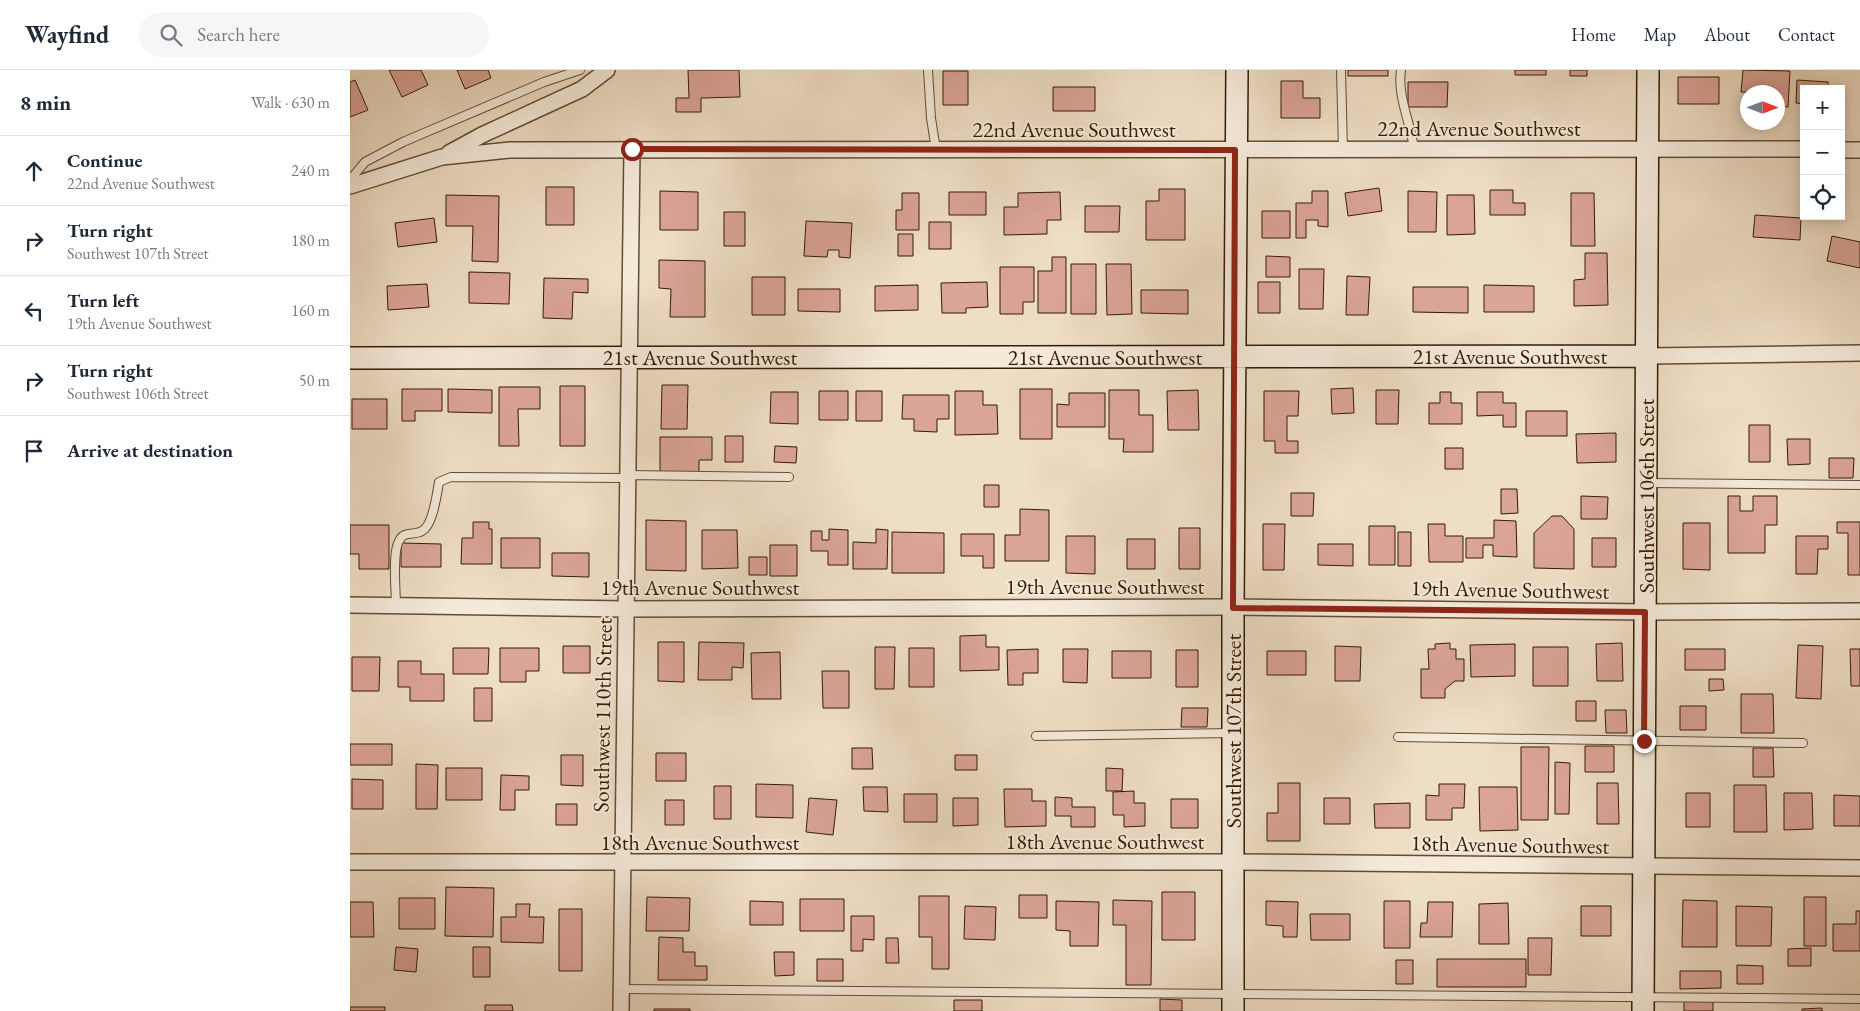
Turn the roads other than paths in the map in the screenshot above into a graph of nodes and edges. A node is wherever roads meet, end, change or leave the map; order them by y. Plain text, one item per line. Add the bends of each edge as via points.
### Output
1 (580, 70) edge
2 (928, 70) edge
3 (1237, 70) edge
4 (1341, 70) edge
5 (1401, 70) edge
6 (1648, 70) edge
7 (600, 71) edge
8 (632, 149) junction
9 (1414, 149) junction
10 (1648, 149) junction
11 (1800, 149) edge
12 (936, 150) junction
13 (1235, 150) junction
14 (1343, 150) junction
15 (1845, 150) edge
16 (1860, 150) edge
17 (442, 157) junction
18 (350, 180) edge
19 (350, 186) edge
20 (1860, 353) edge
21 (1647, 356) junction
22 (629, 357) junction
23 (1234, 357) junction
24 (350, 358) edge
25 (627, 476) junction
26 (789, 477) dead end
27 (1646, 483) junction
28 (1860, 486) edge
29 (350, 605) edge
30 (396, 606) junction
31 (1233, 608) junction
32 (625, 609) junction
33 (1860, 611) edge
34 (1645, 612) junction
35 (1233, 733) junction
36 (1036, 736) dead end
37 (1398, 737) dead end
38 (1644, 741) junction
39 (1803, 743) dead end
40 (350, 862) edge
41 (1233, 862) junction
42 (621, 863) junction
43 (1644, 867) junction
44 (1860, 868) edge
45 (621, 989) junction
46 (1860, 999) edge
47 (1233, 1002) edge
48 (1643, 1004) edge
49 (621, 1011) edge

1 - 18 lane via 403,142 365,162
2 - 12 lane
3 - 13 street, Southwest 107th Street
4 - 14 lane
5 - 9 lane via 1402,103
6 - 10 street, Southwest 106th Street
7 - 17 street via 582,89
8 - 12 street, 22nd Avenue Southwest
8 - 17 street, 22nd Avenue Southwest via 510,150
8 - 22 street, Southwest 110th Street
9 - 10 street, 22nd Avenue Southwest
9 - 14 street, 22nd Avenue Southwest
10 - 11 street, 22nd Avenue Southwest
10 - 21 street, Southwest 106th Street
12 - 13 street, 22nd Avenue Southwest
13 - 14 street, 22nd Avenue Southwest
13 - 23 street, Southwest 107th Street
15 - 16 street
17 - 19 street, 22nd Avenue Southwest
20 - 21 street, 21st Avenue Southwest
21 - 23 street, 21st Avenue Southwest
21 - 27 street, Southwest 106th Street
22 - 23 street, 21st Avenue Southwest
22 - 24 street, 21st Avenue Southwest
22 - 25 street, Southwest 110th Street
23 - 31 street, Southwest 107th Street
25 - 26 lane
25 - 30 lane via 450,477 440,482 429,525 422,532 406,534 399,540 396,550
25 - 32 street, Southwest 110th Street
27 - 28 lane
27 - 34 street, Southwest 106th Street
29 - 30 street, 19th Avenue Southwest
30 - 32 street, 19th Avenue Southwest
31 - 32 street, 19th Avenue Southwest
31 - 34 street, 19th Avenue Southwest
31 - 35 street, Southwest 107th Street
32 - 42 street, Southwest 110th Street
33 - 34 street, 19th Avenue Southwest
34 - 38 street, Southwest 106th Street
35 - 36 lane
35 - 41 street, Southwest 107th Street
37 - 38 lane
38 - 39 lane
38 - 43 street, Southwest 106th Street
40 - 42 street, 18th Avenue Southwest
41 - 42 street, 18th Avenue Southwest
41 - 43 street, 18th Avenue Southwest
41 - 47 street, Southwest 107th Street
42 - 45 street, Southwest 110th Street
43 - 44 street, 18th Avenue Southwest
43 - 48 street, Southwest 106th Street
45 - 47 lane
45 - 49 street, Southwest 110th Street
46 - 48 lane
47 - 48 lane

